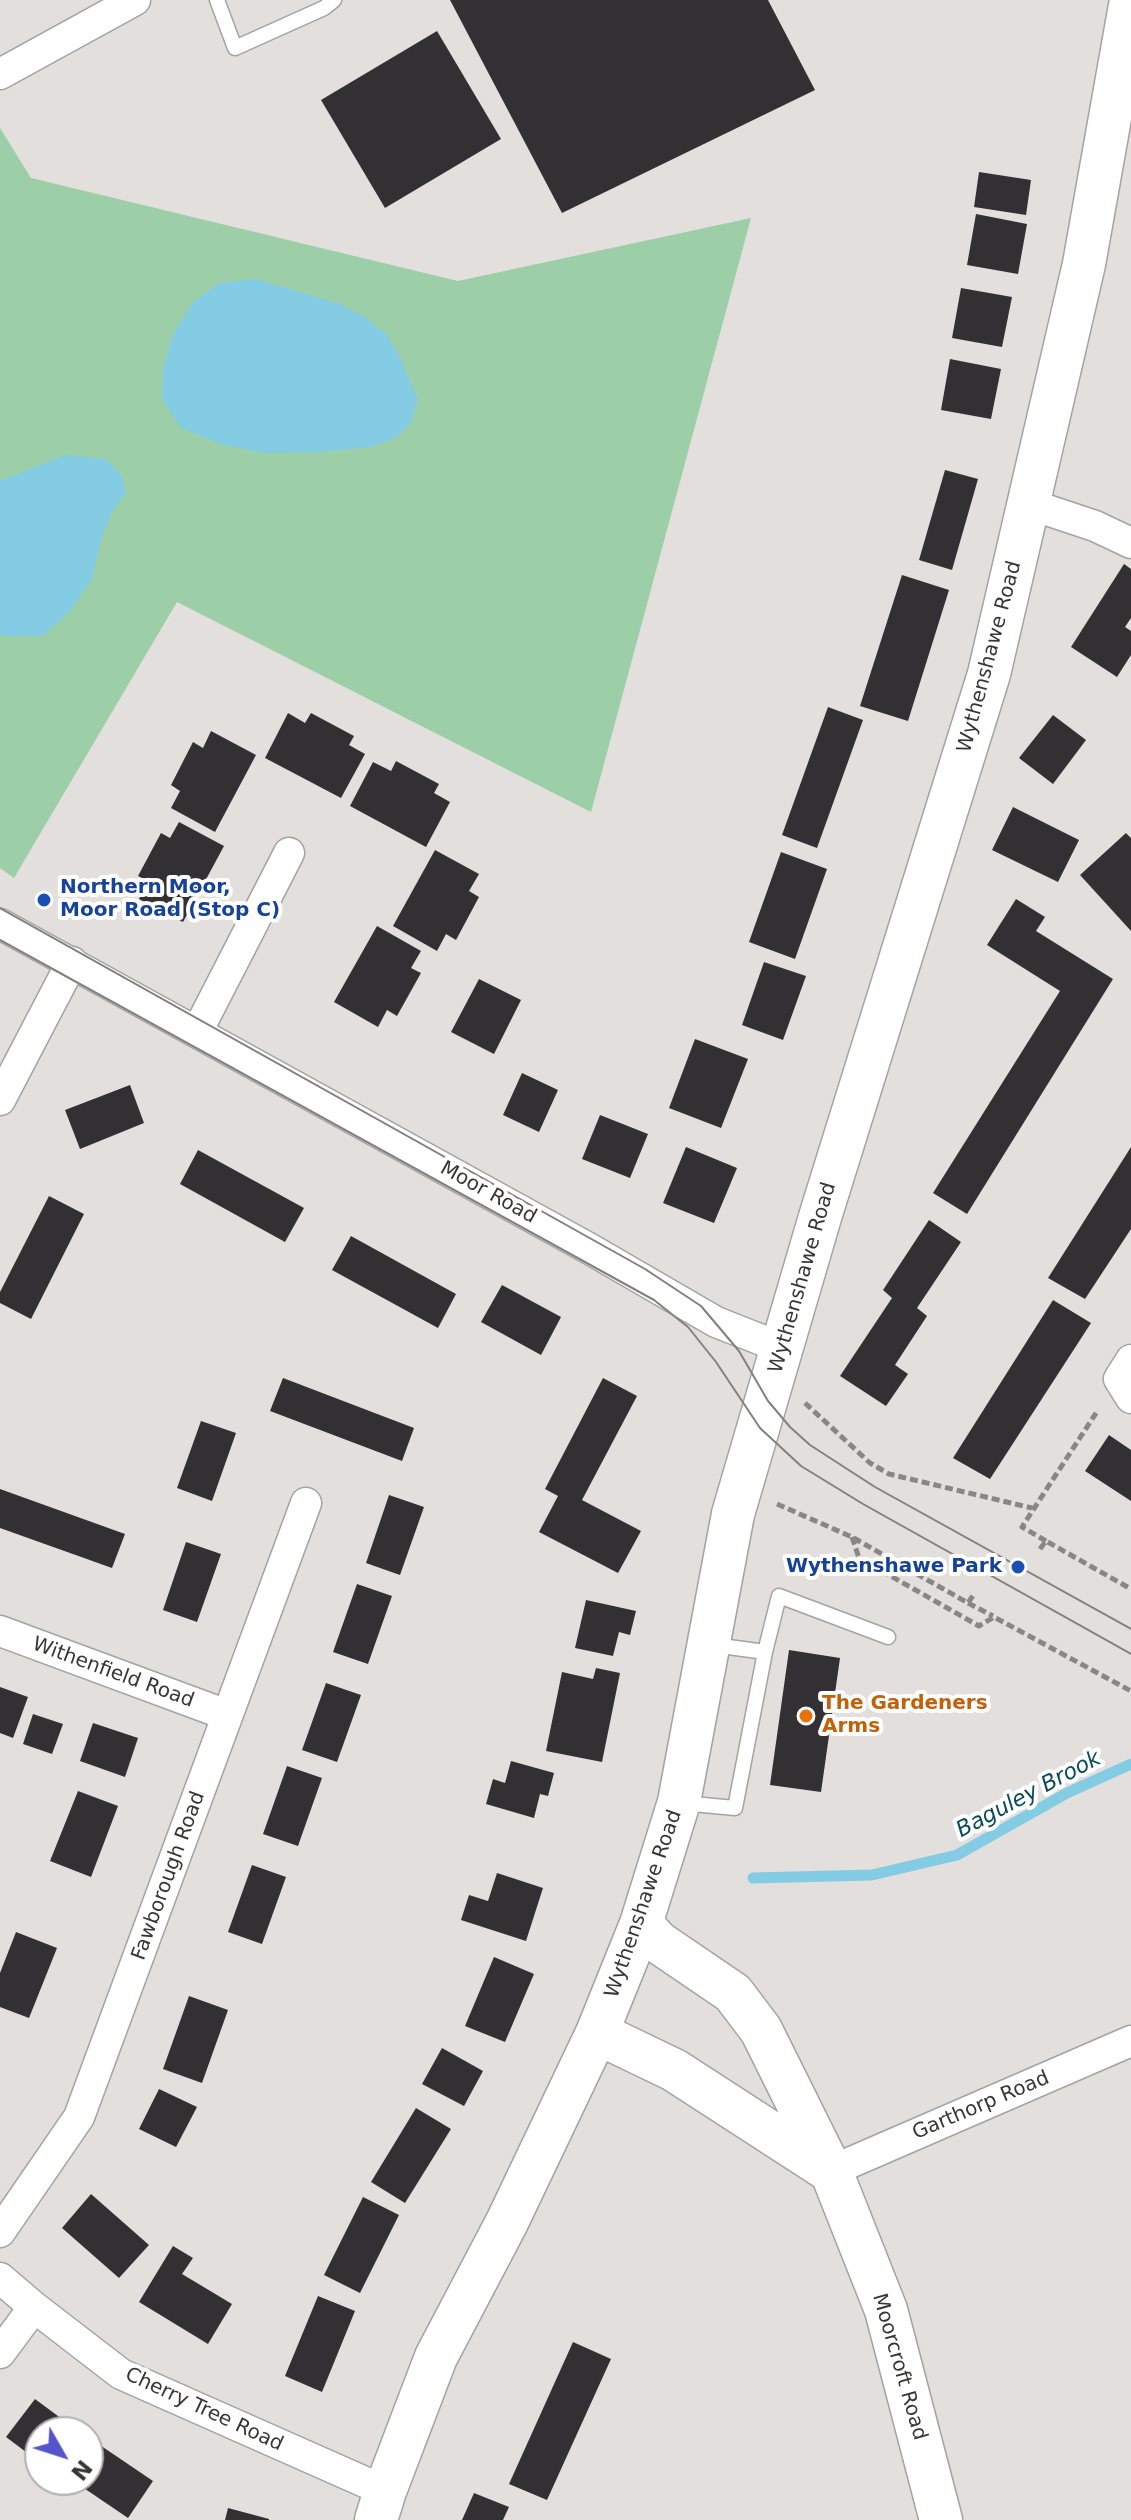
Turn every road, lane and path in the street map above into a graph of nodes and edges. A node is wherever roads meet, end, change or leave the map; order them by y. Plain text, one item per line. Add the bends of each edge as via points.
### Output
1 (135, 0) edge
2 (217, 0) edge
3 (334, 0) edge
4 (1129, 23) edge
5 (0, 74) edge
6 (1029, 504) junction
7 (1131, 543) edge
8 (289, 853) dead end
9 (0, 924) edge
10 (72, 962) junction
11 (197, 1032) junction
12 (0, 1100) edge
13 (779, 1361) junction
14 (1127, 1379) edge
15 (742, 1482) junction
16 (306, 1503) dead end
17 (1032, 1508) junction
18 (852, 1537) junction
19 (1046, 1541) junction
20 (1040, 1549) dead end
21 (1131, 1589) edge
22 (974, 1594) dead end
23 (968, 1603) junction
24 (994, 1617) junction
25 (0, 1631) edge
26 (888, 1637) dead end
27 (709, 1645) junction
28 (765, 1652) junction
29 (1131, 1691) edge
30 (227, 1715) junction
31 (679, 1802) junction
32 (641, 1924) junction
33 (597, 2033) junction
34 (1131, 2041) edge
35 (831, 2171) junction
36 (0, 2232) edge
37 (0, 2278) edge
38 (34, 2307) junction
39 (0, 2353) edge
40 (380, 2506) edge
41 (941, 2520) edge

1 - 5 street
2 - 3 lane via 235,48
4 - 6 main road, Wythenshawe Road via 1084,264
6 - 7 street
6 - 13 main road, Wythenshawe Road via 989,674
8 - 11 street
9 - 10 street, Moor Road
10 - 11 street, Moor Road
10 - 12 street
11 - 13 street, Moor Road via 630,1271
13 - 15 main road, Wythenshawe Road
13 - 17 path via 870,1463 889,1474
14 - 17 path
15 - 18 path via 765,1499
15 - 27 main road, Wythenshawe Road
16 - 30 street, Fawborough Road
17 - 19 path via 1022,1527
18 - 23 path
18 - 24 path via 859,1558 979,1626
19 - 20 path
19 - 21 path
22 - 23 path
23 - 24 path
24 - 29 path
25 - 30 street, Withenfield Road
26 - 28 lane via 779,1596
27 - 28 lane
27 - 31 main road, Wythenshawe Road
28 - 31 lane via 735,1808
30 - 36 street, Fawborough Road via 79,2117
31 - 32 main road, Wythenshawe Road
32 - 33 main road, Wythenshawe Road
32 - 35 main road, Moorcroft Road via 658,1942 733,1993 761,2030
33 - 35 main road via 674,2070
33 - 40 main road, Wythenshawe Road via 436,2357
34 - 35 street, Garthorp Road
35 - 41 main road, Moorcroft Road via 886,2310
37 - 38 street, Cherry Tree Road
38 - 39 street
38 - 40 street, Cherry Tree Road via 121,2374

